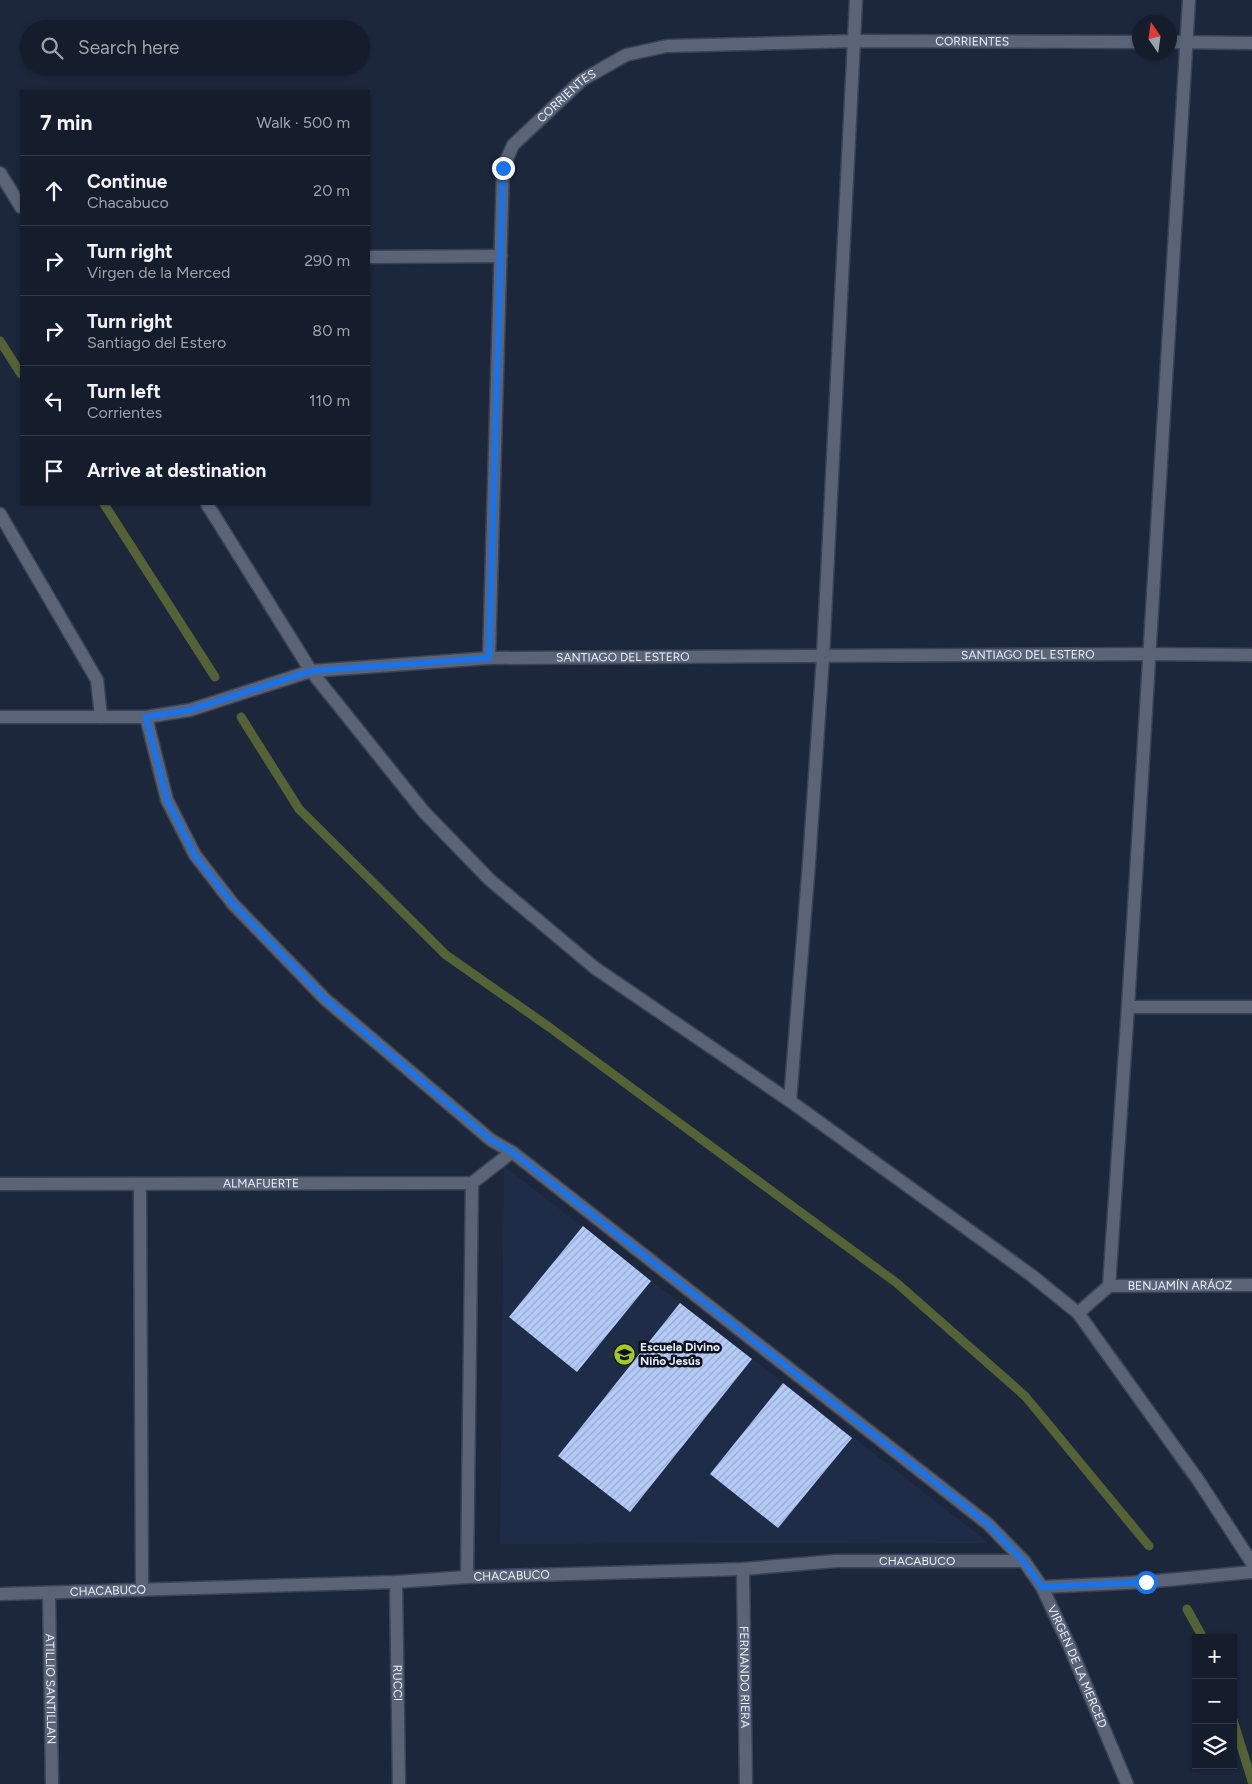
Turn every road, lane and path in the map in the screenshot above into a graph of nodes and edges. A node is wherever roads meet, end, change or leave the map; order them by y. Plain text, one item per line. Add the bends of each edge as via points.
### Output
1 (856, 0) edge
2 (1189, 0) edge
3 (854, 41) junction
4 (1132, 42) edge
5 (1177, 42) edge
6 (1187, 42) junction
7 (1252, 43) edge
8 (0, 173) edge
9 (20, 205) edge
10 (500, 256) junction
11 (370, 257) edge
12 (208, 505) edge
13 (0, 514) edge
14 (1150, 654) junction
15 (1252, 655) edge
16 (823, 656) junction
17 (489, 658) junction
18 (311, 671) junction
19 (0, 717) edge
20 (101, 717) junction
21 (146, 717) junction
22 (1128, 1007) junction
23 (1252, 1007) edge
24 (790, 1101) junction
25 (512, 1152) junction
26 (472, 1183) junction
27 (0, 1184) edge
28 (140, 1184) junction
29 (1252, 1285) edge
30 (1109, 1286) junction
31 (1078, 1313) junction
32 (1024, 1562) junction
33 (1252, 1563) edge
34 (743, 1569) junction
35 (1252, 1572) edge
36 (467, 1577) junction
37 (396, 1582) junction
38 (1042, 1587) junction
39 (142, 1590) junction
40 (49, 1593) junction
41 (0, 1594) edge
42 (52, 1784) edge
43 (399, 1784) edge
44 (746, 1784) edge
45 (1127, 1784) edge

1 - 3 street
2 - 6 street
3 - 4 street, CORRIENTES
3 - 10 street, CORRIENTES via 667,46 626,55 582,80 513,145 503,168
3 - 16 street
5 - 6 street
6 - 7 street
6 - 14 street
8 - 9 street
10 - 11 street
10 - 17 street, CORRIENTES
12 - 18 street
13 - 20 street via 97,680
14 - 15 street, SANTIAGO DEL ESTERO
14 - 16 street, SANTIAGO DEL ESTERO
14 - 22 street
16 - 17 street, SANTIAGO DEL ESTERO
16 - 24 street
17 - 18 street, SANTIAGO DEL ESTERO
18 - 21 street, SANTIAGO DEL ESTERO via 190,710
18 - 24 street via 424,812 490,880 595,968
19 - 20 street, SANTIAGO DEL ESTERO
20 - 21 street, SANTIAGO DEL ESTERO
21 - 25 street, VIRGEN DE LA MERCED via 167,800 195,856 233,904 325,999 491,1140
22 - 23 street
22 - 30 street
24 - 31 street via 1031,1275
25 - 26 street
25 - 32 street, VIRGEN DE LA MERCED via 988,1524
26 - 28 street, ALMAFUERTE
26 - 36 street
27 - 28 street, ALMAFUERTE
28 - 39 street
29 - 30 street, BENJAMÍN ARÁOZ
30 - 31 street
31 - 33 street via 1198,1480
32 - 34 street, CHACABUCO via 835,1561
32 - 38 street, VIRGEN DE LA MERCED
34 - 36 street, CHACABUCO
34 - 44 street, FERNANDO RIERA
35 - 38 street
36 - 37 street, CHACABUCO
37 - 39 street, CHACABUCO
37 - 43 street, RUCCI
38 - 45 street, VIRGEN DE LA MERCED
39 - 40 street, CHACABUCO
40 - 41 street, CHACABUCO
40 - 42 street, ATILLIO SANTILLAN

